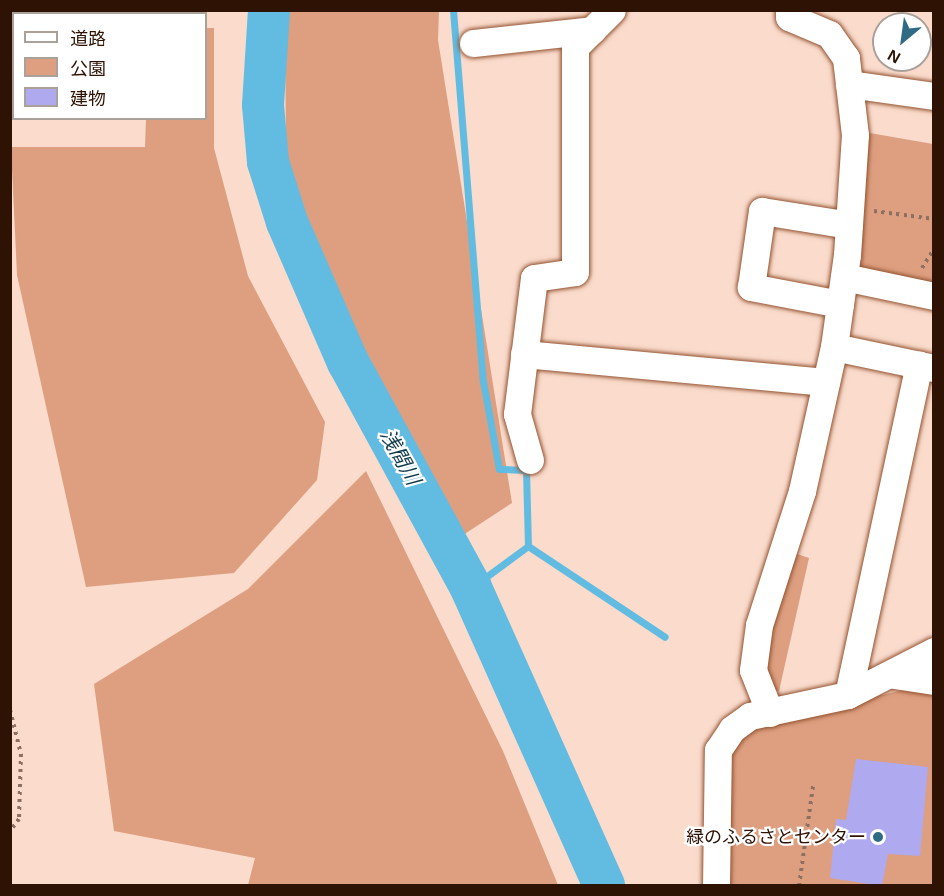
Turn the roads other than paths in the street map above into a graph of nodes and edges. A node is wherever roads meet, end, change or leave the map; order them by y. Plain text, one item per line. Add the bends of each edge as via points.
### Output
1 (612, 10) edge
2 (789, 10) edge
3 (592, 30) junction
4 (473, 44) dead end
5 (849, 84) junction
6 (933, 96) edge
7 (850, 213) junction
8 (844, 277) junction
9 (933, 296) edge
10 (840, 304) junction
11 (834, 347) junction
12 (524, 354) junction
13 (926, 367) edge
14 (826, 382) junction
15 (530, 460) dead end
16 (933, 651) edge
17 (894, 675) junction
18 (933, 681) edge
19 (848, 695) junction
20 (770, 713) junction
21 (716, 885) edge

1 - 3 street
2 - 5 street via 789,17 829,34 846,58
3 - 4 street
3 - 12 street via 575,47 575,272 534,279
5 - 6 street
5 - 7 street via 855,135
7 - 8 street
7 - 10 street via 762,211 751,287
8 - 9 street
8 - 10 street
10 - 11 street
11 - 13 street
11 - 14 street
12 - 14 street
12 - 15 street via 517,414
13 - 19 street
14 - 20 street via 802,491 759,625 753,670
16 - 17 street
17 - 18 street
17 - 19 street
19 - 20 street
20 - 21 street via 750,716 732,729 718,750

